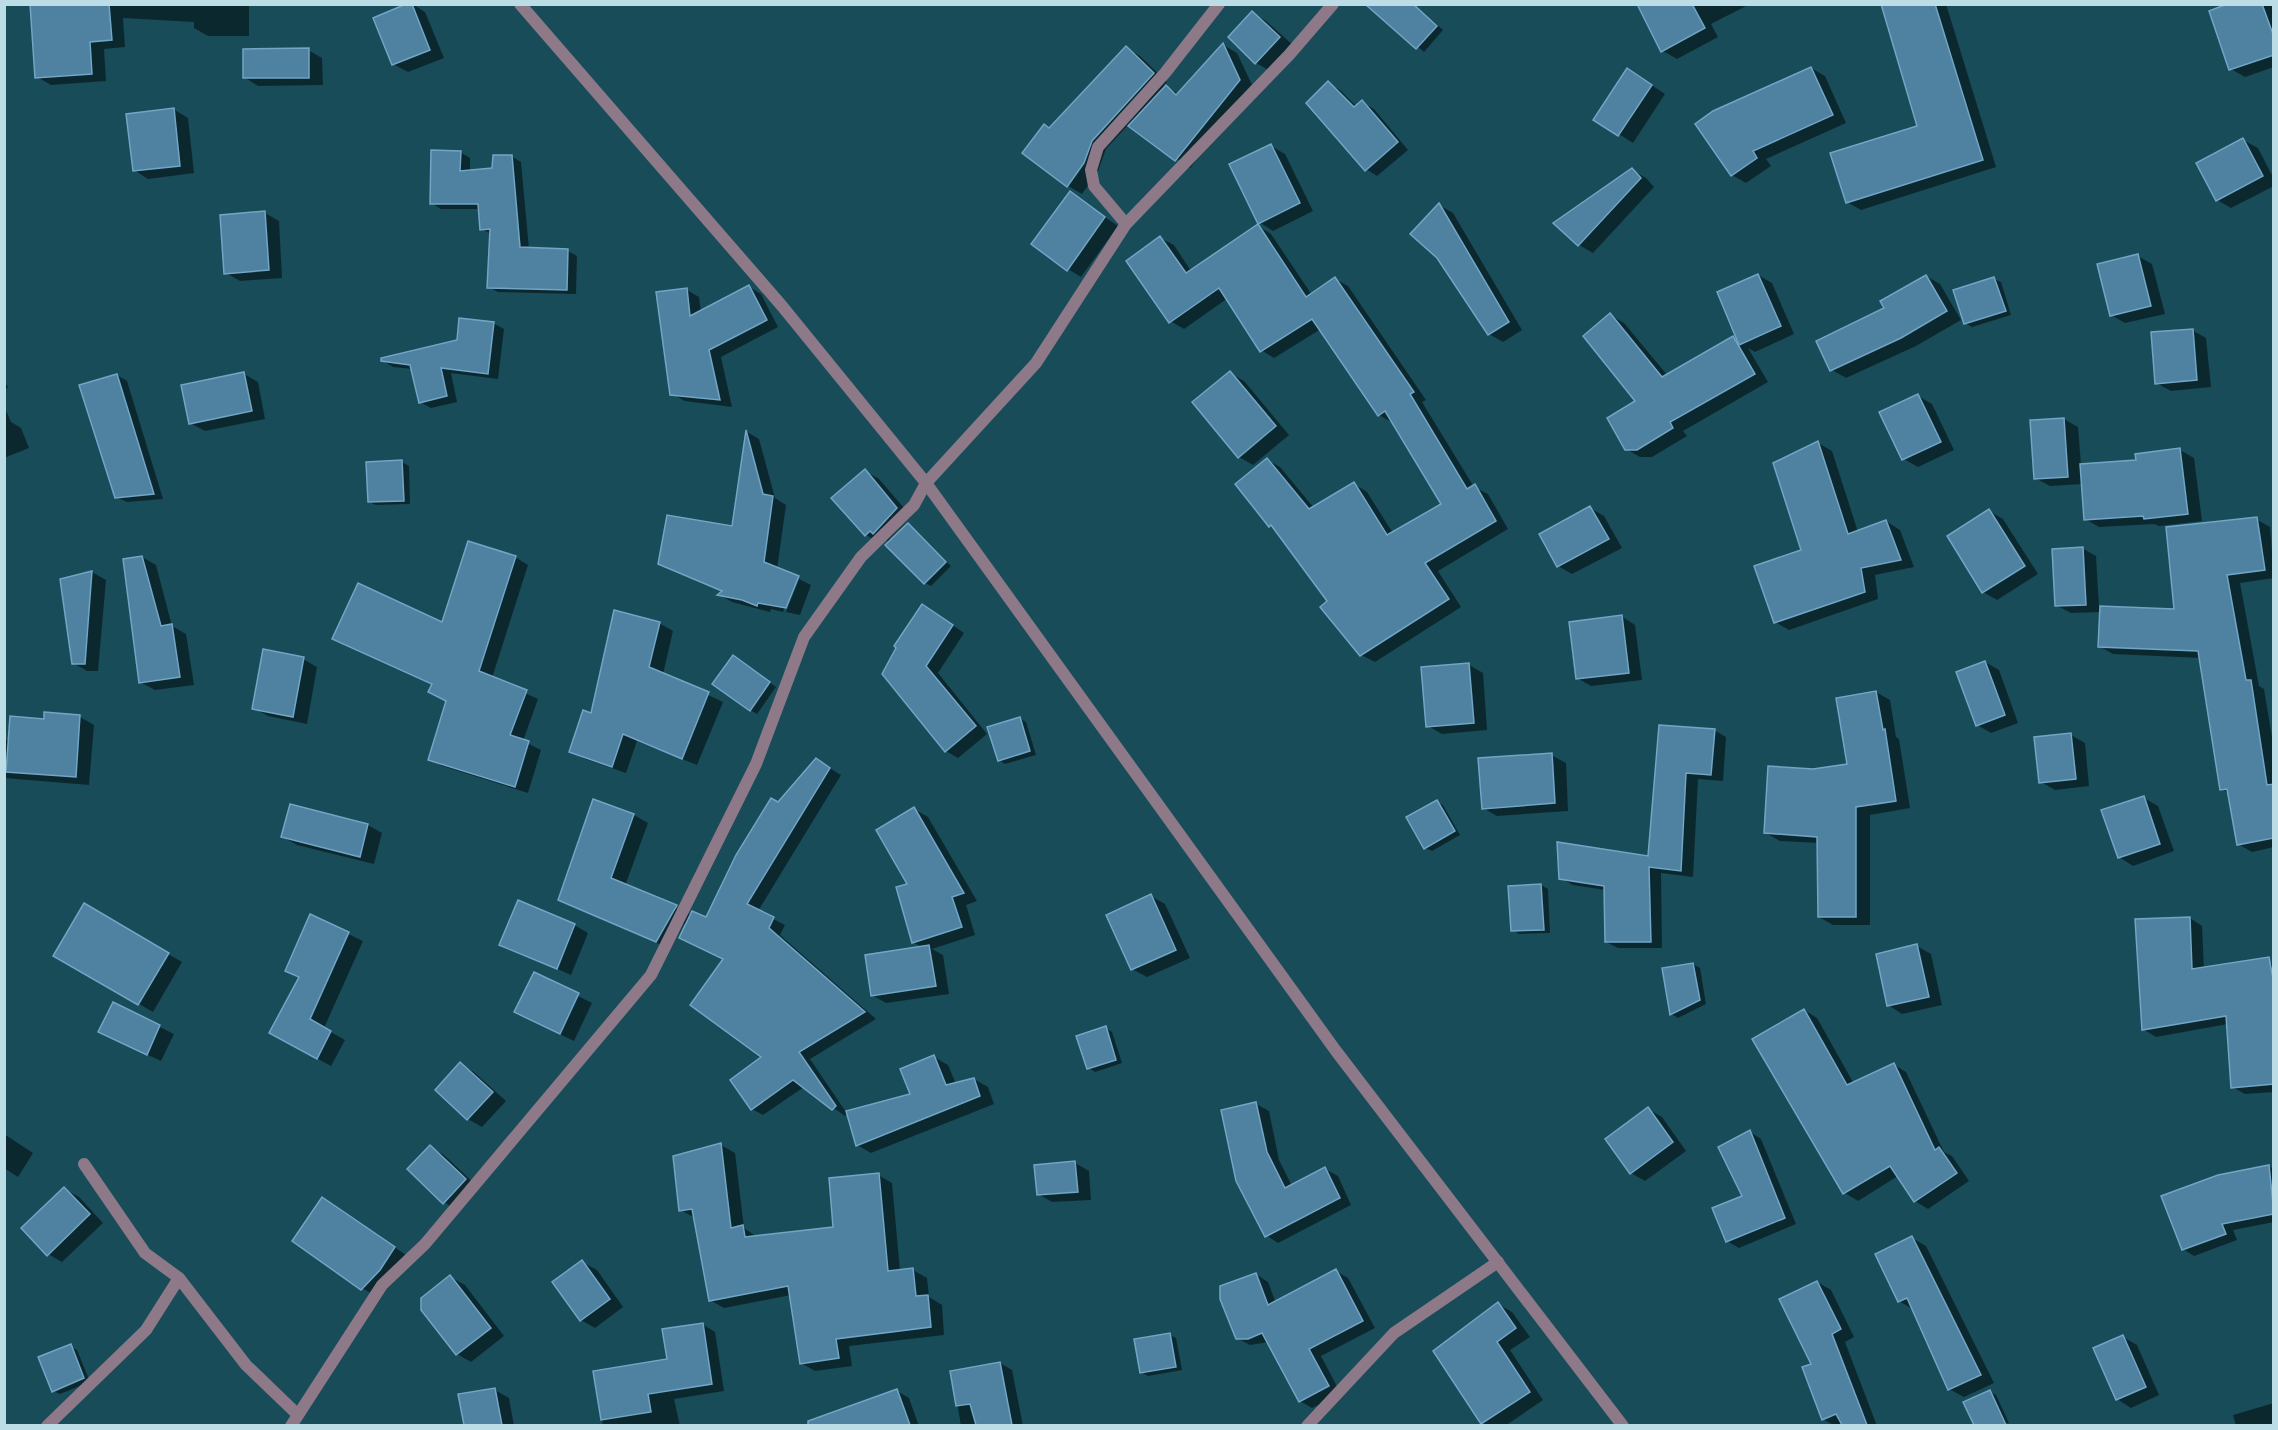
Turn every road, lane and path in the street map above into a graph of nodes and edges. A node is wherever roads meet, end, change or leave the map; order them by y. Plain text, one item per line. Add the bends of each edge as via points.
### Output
1 (520, 4) edge
2 (1219, 4) edge
3 (1333, 4) edge
4 (1126, 224) junction
5 (926, 483) junction
6 (84, 1164) dead end
7 (1498, 1262) junction
8 (178, 1278) junction
9 (297, 1414) junction
10 (47, 1425) edge
11 (291, 1425) edge
12 (1307, 1425) edge
13 (1623, 1425) edge

1 - 5 street via 782,306
2 - 4 street via 1165,73 1098,147 1091,170 1094,186
3 - 4 street
4 - 5 street via 1035,363
5 - 7 street via 1336,1052
5 - 9 street via 914,505 861,557 804,637 756,764 651,975 425,1244 382,1285
6 - 8 street via 145,1253
7 - 12 street via 1394,1333
7 - 13 street
8 - 9 street via 246,1365
8 - 10 street via 146,1330
9 - 11 street

